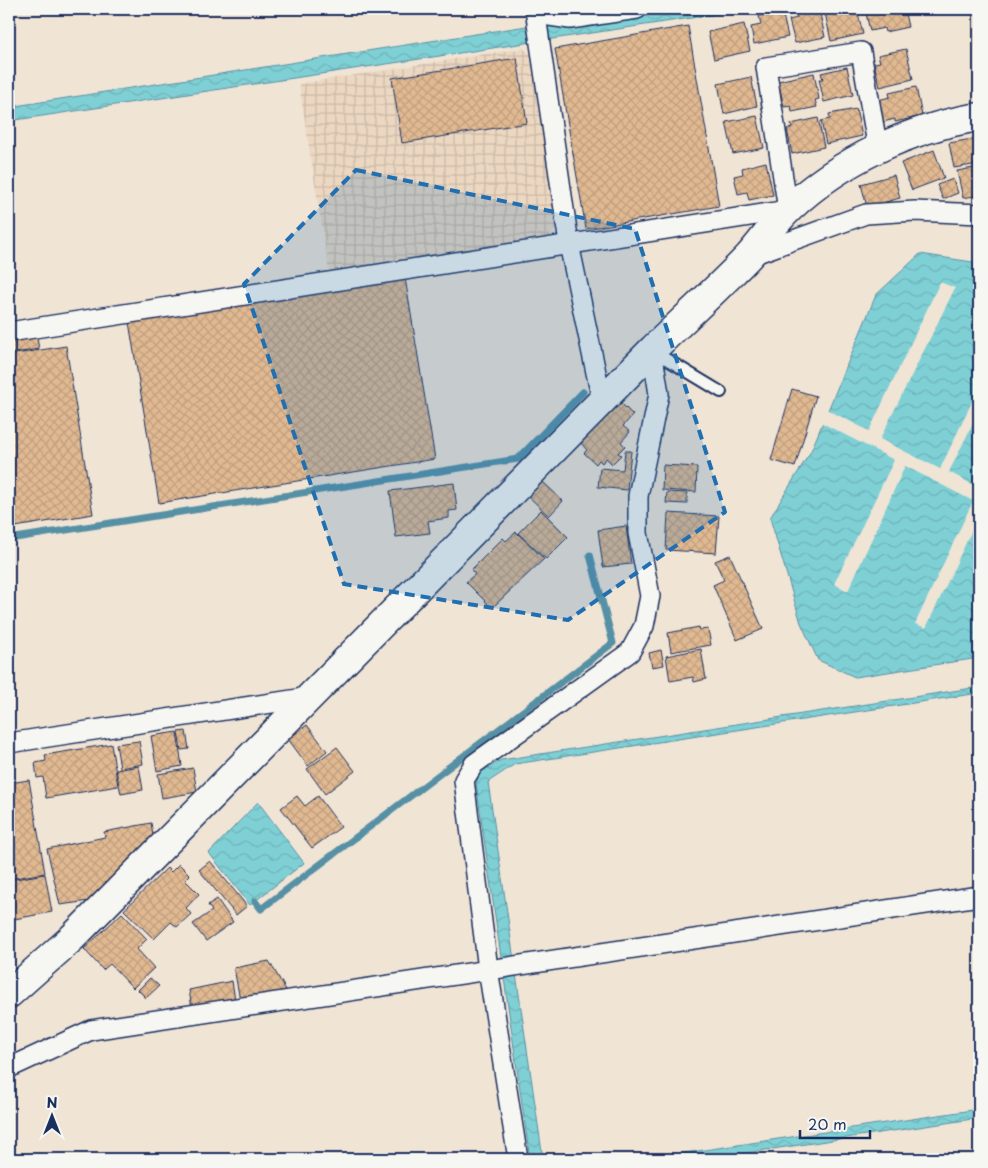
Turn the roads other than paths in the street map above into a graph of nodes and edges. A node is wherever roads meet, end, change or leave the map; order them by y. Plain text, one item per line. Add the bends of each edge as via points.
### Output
1 (636, 9) edge
2 (536, 14) edge
3 (979, 117) edge
4 (878, 150) junction
5 (788, 210) junction
6 (979, 214) edge
7 (570, 244) junction
8 (748, 257) junction
9 (9, 332) edge
10 (652, 350) junction
11 (721, 392) dead end
12 (602, 401) junction
13 (311, 696) junction
14 (9, 743) edge
15 (979, 896) edge
16 (493, 968) junction
17 (9, 994) edge
18 (9, 1068) edge
19 (518, 1159) edge

1 - 2 street via 570,19
2 - 7 street
3 - 4 street via 908,136
4 - 5 street via 816,185
4 - 5 street via 861,52 766,67
5 - 7 street
5 - 8 street
6 - 8 street via 915,211 866,214
7 - 9 street
7 - 12 street
8 - 10 street
10 - 11 lane
10 - 12 street
10 - 16 street via 659,394 638,496 638,533 650,596 644,626 630,652 474,764 464,780
12 - 13 street
13 - 14 street
13 - 17 street via 72,938
15 - 16 street
16 - 18 street via 91,1030
16 - 19 street

